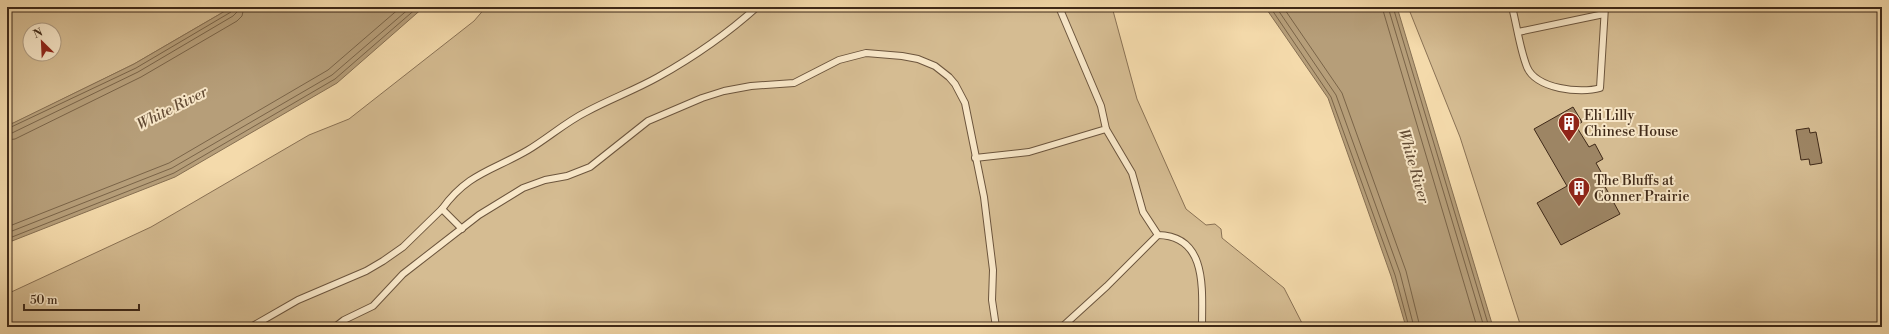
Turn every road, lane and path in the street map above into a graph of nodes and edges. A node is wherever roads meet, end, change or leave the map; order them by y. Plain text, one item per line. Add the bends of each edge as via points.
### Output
1 (757, 7) edge
2 (1059, 7) edge
3 (1512, 7) edge
4 (1605, 7) edge
5 (1604, 14) junction
6 (1518, 32) junction
7 (1106, 130) junction
8 (975, 158) junction
9 (442, 209) junction
10 (462, 229) junction
11 (1158, 235) junction
12 (251, 327) edge
13 (335, 327) edge
14 (996, 327) edge
15 (1062, 327) edge
16 (1202, 327) edge

1 - 9 lane via 677,66 585,112 529,149 471,178
2 - 7 lane via 1101,106
3 - 6 lane
4 - 5 lane
5 - 6 lane
5 - 6 lane via 1600,88 1591,91 1564,89 1537,79 1528,68
7 - 8 lane via 1030,152
7 - 11 lane via 1132,173 1143,212
8 - 10 lane via 965,103 949,77 935,66 918,59 884,53 866,53 839,60 794,83 724,91 660,115 639,128 590,167 523,188 479,215
8 - 14 lane via 984,197 994,270 992,300
9 - 10 lane
9 - 12 lane via 383,261 298,300
10 - 13 lane via 403,274 373,306
11 - 15 lane
11 - 16 lane via 1179,238 1186,242 1196,256 1202,294

